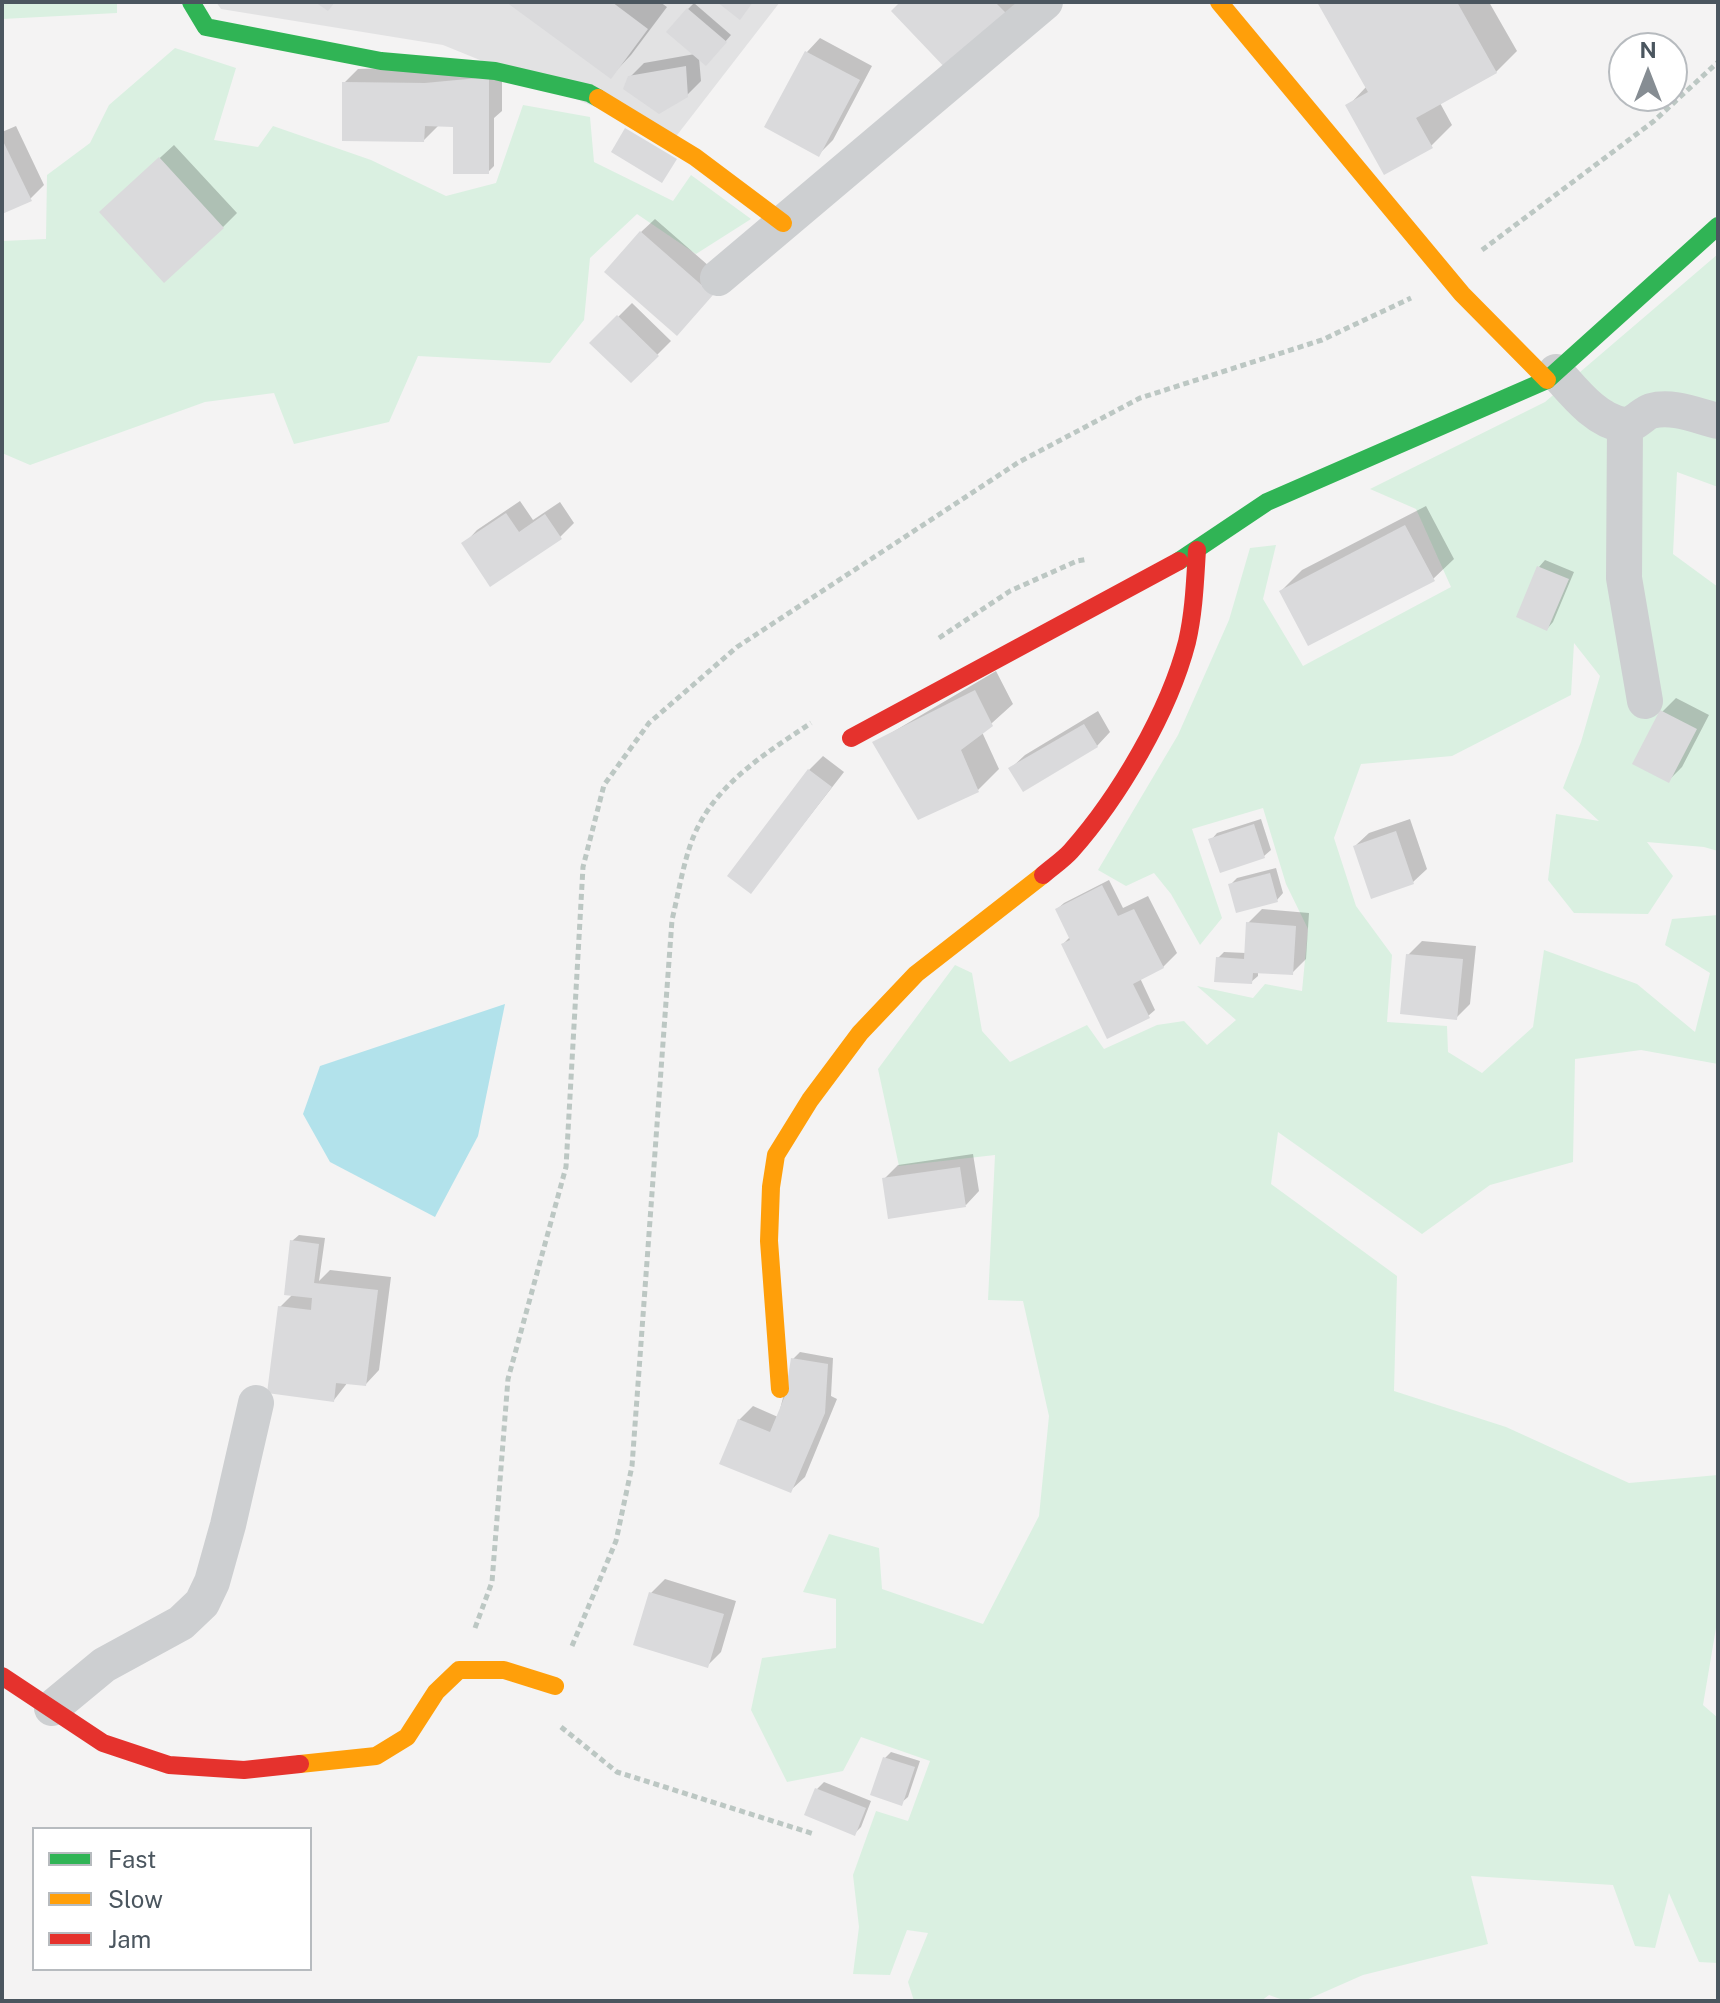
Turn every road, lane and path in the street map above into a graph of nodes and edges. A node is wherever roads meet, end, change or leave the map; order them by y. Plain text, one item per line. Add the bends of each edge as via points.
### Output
1 (191, 2) edge
2 (1045, 2) edge
3 (1219, 2) edge
4 (783, 223) junction
5 (1718, 226) edge
6 (718, 278) dead end
7 (1544, 372) junction
8 (1718, 421) edge
9 (1625, 425) junction
10 (1197, 550) junction
11 (1645, 701) dead end
12 (851, 738) dead end
13 (780, 1389) dead end
14 (256, 1403) dead end
15 (2, 1676) edge
16 (555, 1686) dead end
17 (52, 1708) junction

1 - 4 street via 206,27 381,61 495,71 589,93 695,157
2 - 4 street
3 - 7 street via 1462,294
4 - 6 street
5 - 7 street
7 - 9 street via 1601,415
7 - 10 street via 1267,502
8 - 9 street via 1673,409 1654,411
9 - 11 street via 1624,578
10 - 12 street
10 - 13 street via 1184,654 1142,744 1089,831 1069,854 916,974 860,1033 776,1155 769,1241
14 - 17 street via 228,1525 202,1603 181,1623 104,1665
15 - 17 street
16 - 17 street via 504,1670 459,1670 436,1692 407,1737 376,1756 244,1770 169,1765 103,1743

